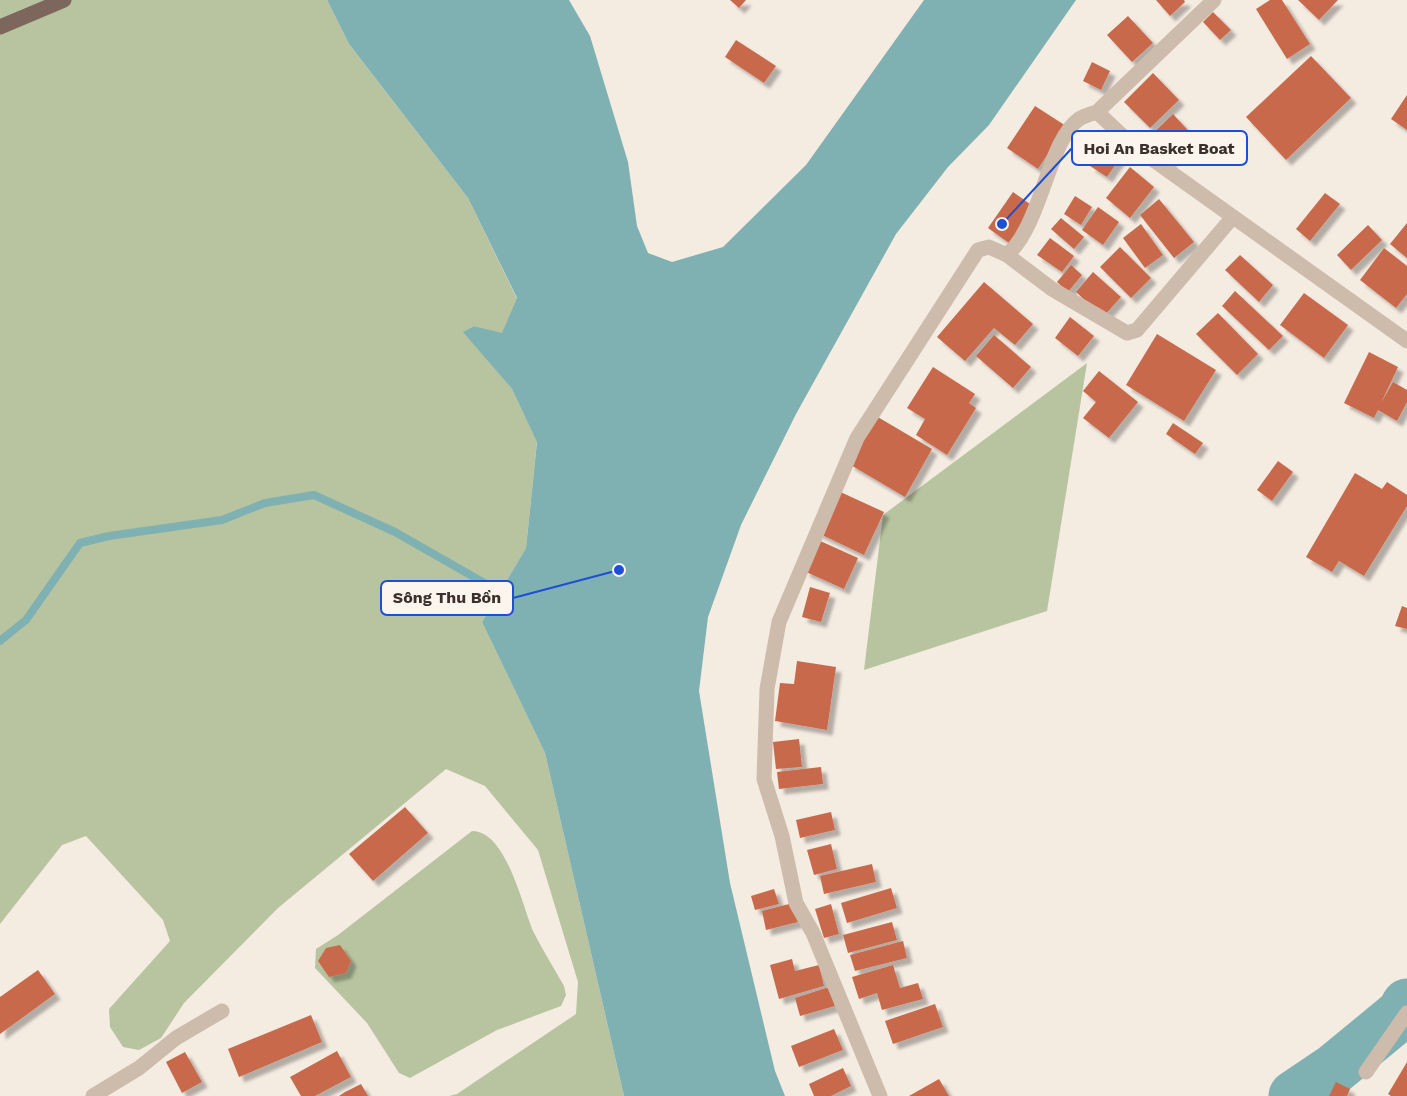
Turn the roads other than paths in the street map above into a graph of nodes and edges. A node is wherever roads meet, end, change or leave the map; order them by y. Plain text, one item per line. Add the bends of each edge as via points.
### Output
1 (64, 0) edge
2 (1214, 0) edge
3 (0, 27) edge
4 (1097, 112) junction
5 (1232, 218) junction
6 (1007, 255) junction
7 (1407, 341) edge
8 (222, 1011) dead end
9 (1407, 1013) edge
10 (1366, 1072) dead end
11 (93, 1096) edge
12 (880, 1096) edge

1 - 3 main road
2 - 4 street
4 - 5 street via 1131,144
4 - 6 street via 1079,119 1064,135 1018,245
5 - 6 street via 1132,332 1123,332 1052,289
5 - 7 street
6 - 12 street via 989,247 978,249 857,438 779,622 767,689 764,779 782,836 796,903 813,933
8 - 11 street
9 - 10 street

